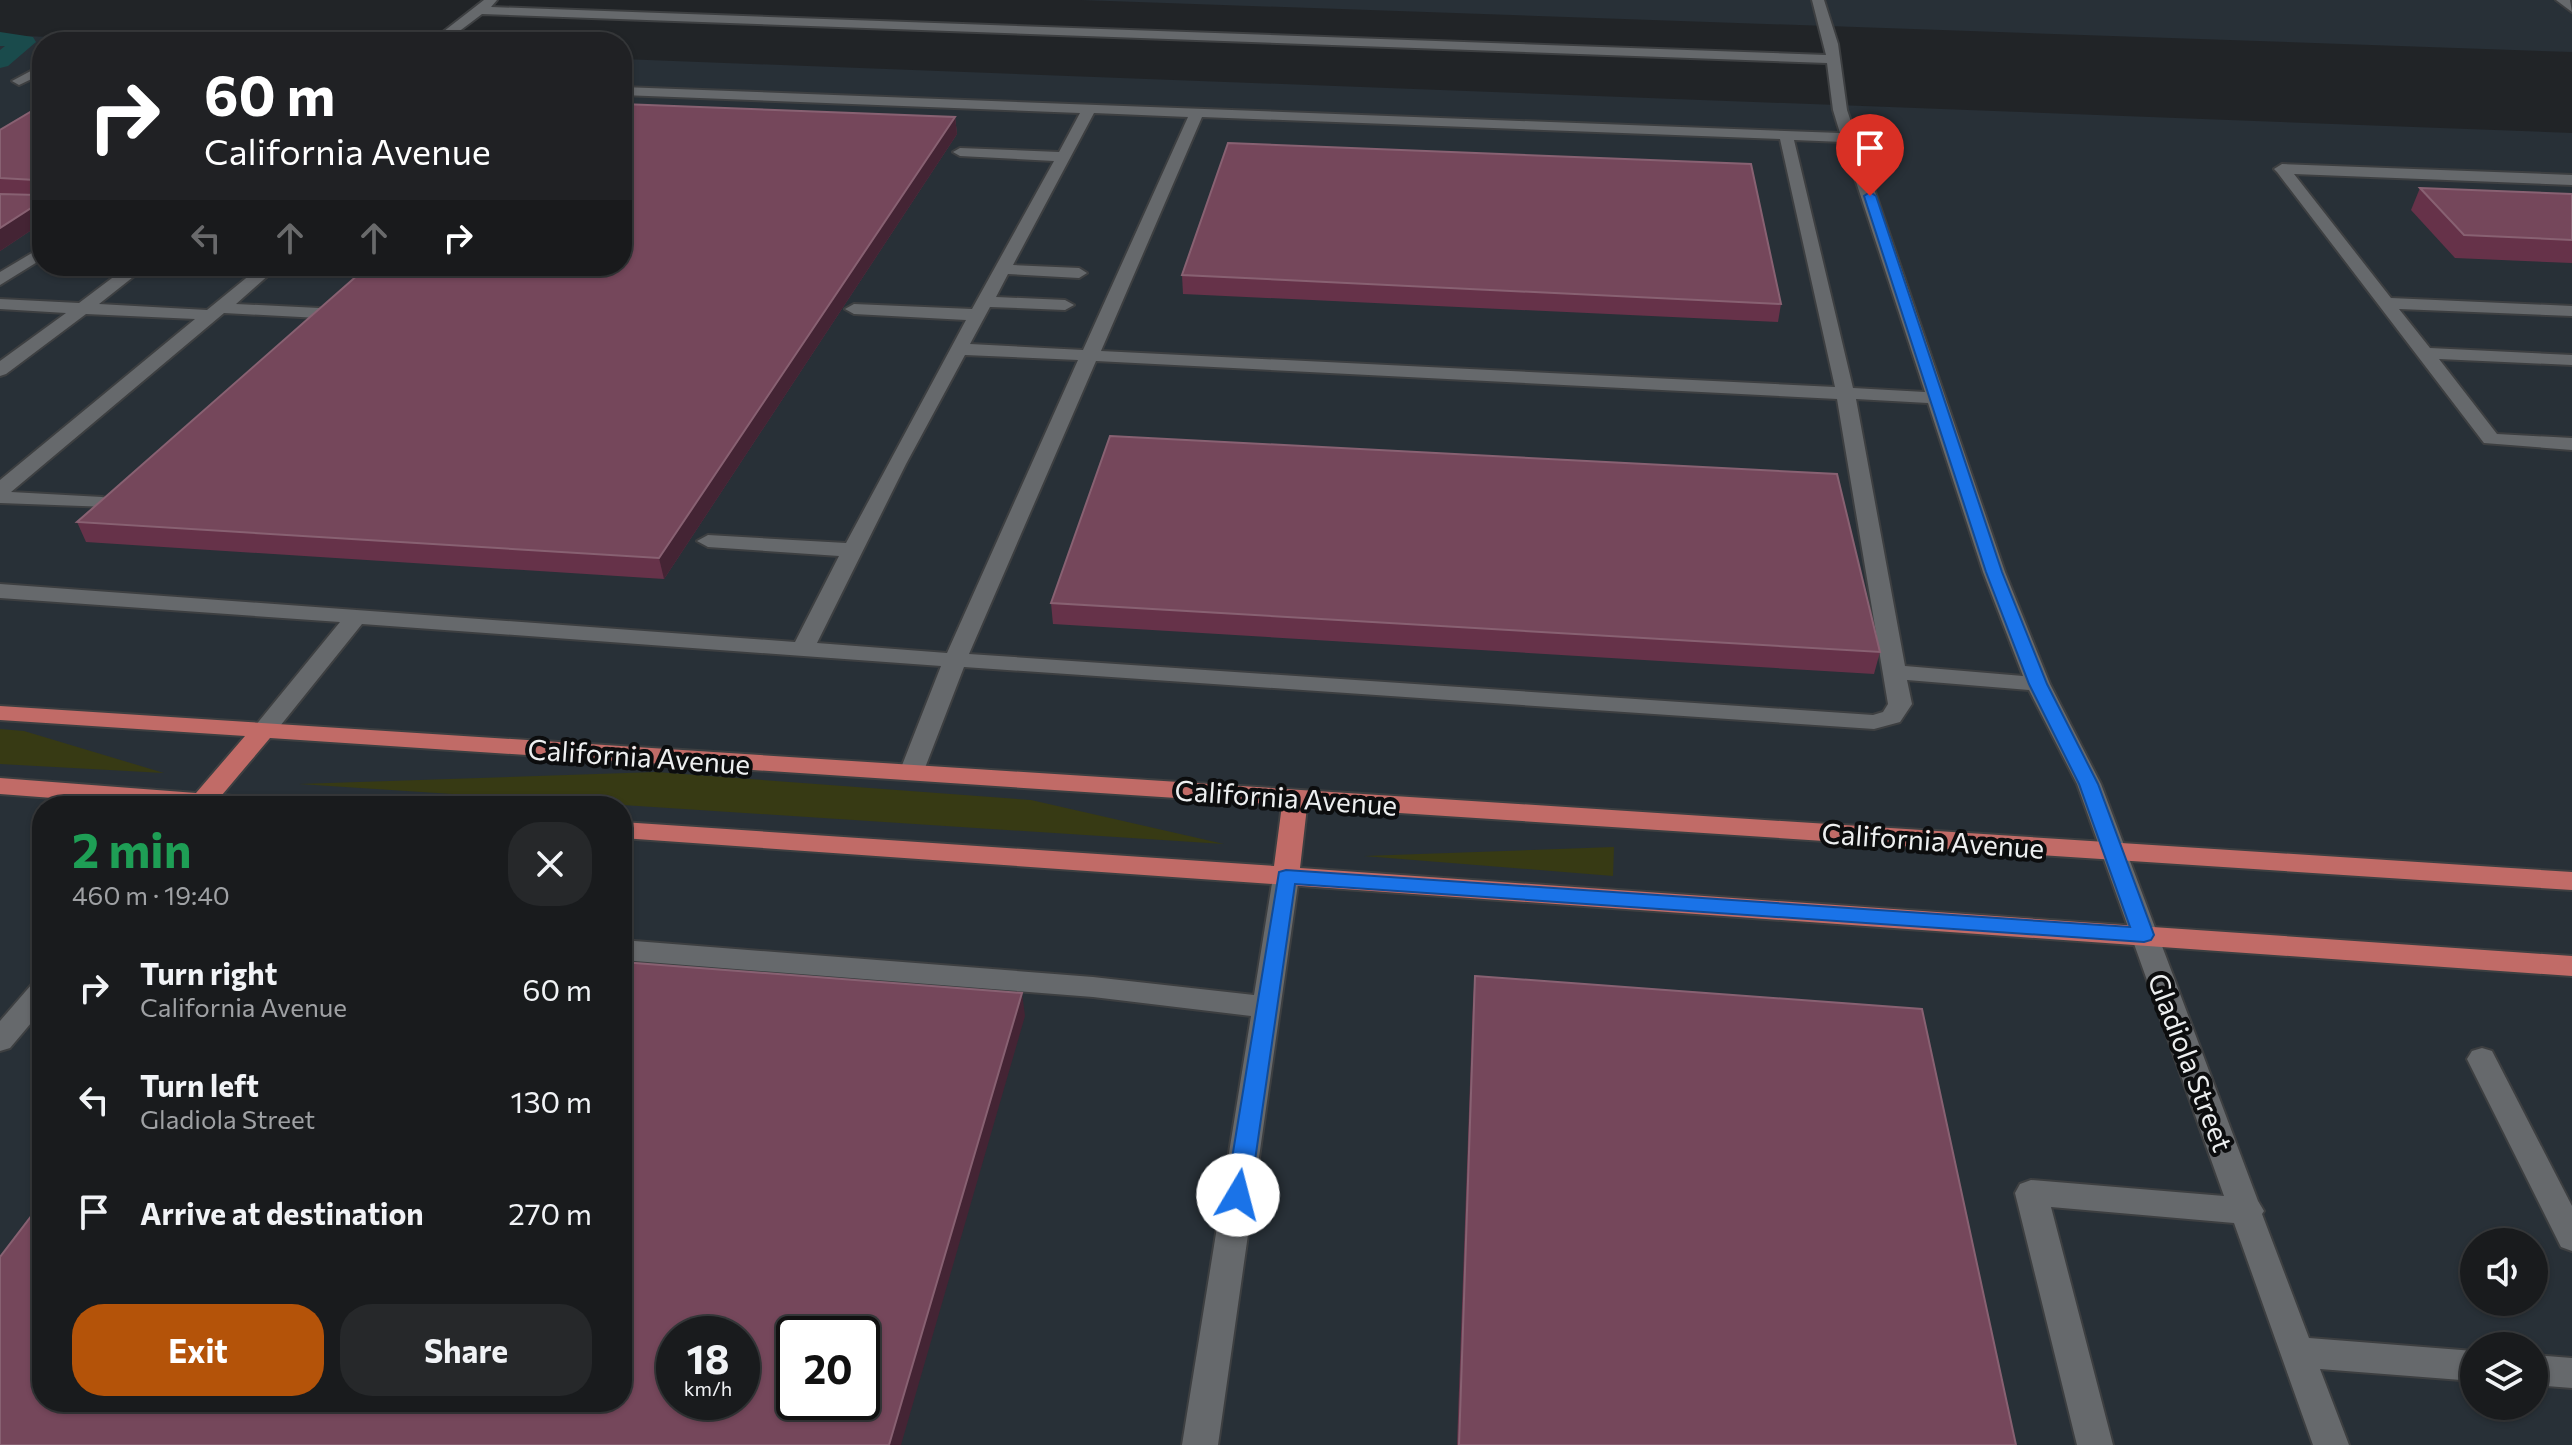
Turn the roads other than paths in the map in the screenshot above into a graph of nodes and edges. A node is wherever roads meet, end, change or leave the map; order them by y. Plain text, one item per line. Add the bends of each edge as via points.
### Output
1 (493, 0) edge
2 (1818, 0) edge
3 (2562, 0) edge
4 (2572, 8) edge
5 (480, 10) junction
6 (450, 32) edge
7 (1833, 59) junction
8 (32, 74) edge
9 (19, 81) dead end
10 (632, 91) edge
11 (1089, 110) junction
12 (1196, 114) junction
13 (1786, 135) junction
14 (1850, 138) junction
15 (960, 152) dead end
16 (1063, 157) junction
17 (2572, 180) edge
18 (32, 259) edge
19 (1003, 269) junction
20 (1079, 273) dead end
21 (125, 276) edge
22 (259, 276) edge
23 (0, 280) edge
24 (2385, 303) junction
25 (0, 304) edge
26 (1065, 305) dead end
27 (82, 308) junction
28 (854, 309) dead end
29 (982, 309) junction
30 (215, 311) junction
31 (2565, 311) edge
32 (319, 313) edge
33 (2572, 326) edge
34 (960, 349) junction
35 (2424, 353) junction
36 (1089, 355) junction
37 (2572, 360) edge
38 (3, 366) edge
39 (1845, 392) junction
40 (1938, 398) junction
41 (2572, 444) edge
42 (0, 490) edge
43 (0, 497) edge
44 (102, 503) edge
45 (708, 541) dead end
46 (852, 550) junction
47 (0, 591) edge
48 (357, 616) junction
49 (804, 647) junction
50 (955, 660) junction
51 (1894, 672) junction
52 (2038, 684) junction
53 (0, 713) edge
54 (263, 731) junction
55 (911, 773) junction
56 (0, 786) edge
57 (111, 796) edge
58 (207, 796) edge
59 (1296, 797) junction
60 (632, 831) edge
61 (2111, 852) junction
62 (1286, 877) junction
63 (2572, 881) edge
64 (2144, 935) junction
65 (632, 951) edge
66 (2572, 966) edge
67 (32, 1003) edge
68 (1266, 1007) junction
69 (0, 1040) edge
70 (2482, 1059) dead end
71 (2248, 1211) junction
72 (2572, 1238) edge
73 (2296, 1352) junction
74 (2460, 1365) edge
75 (2548, 1371) edge
76 (2572, 1373) edge
77 (1200, 1445) edge
78 (2095, 1445) edge
79 (2331, 1445) edge

1 - 5 street
2 - 7 street, Gladiola Street
3 - 4 street
5 - 6 street
5 - 7 street
7 - 14 street, Gladiola Street
8 - 9 street
10 - 11 street
11 - 12 street
11 - 16 street
12 - 13 street
12 - 36 street
13 - 14 street
13 - 39 street
14 - 40 street, Gladiola Street
15 - 16 street
16 - 19 street
17 - 24 street via 2282,169
18 - 23 street
19 - 20 street
19 - 29 street
21 - 27 street
22 - 30 street
24 - 31 street
24 - 35 street
25 - 27 street
26 - 29 street
27 - 30 street
27 - 38 street
28 - 29 street
29 - 34 street
30 - 32 street
30 - 42 street
31 - 33 street
34 - 36 street
34 - 46 street
35 - 37 street
35 - 41 street via 2491,439
36 - 39 street
36 - 50 street
39 - 40 street
39 - 51 street
40 - 52 street, Gladiola Street via 1994,572
43 - 44 street
45 - 46 street
46 - 49 street
47 - 48 street
48 - 49 street
48 - 54 street
49 - 50 street
50 - 51 street via 1874,722 1892,717 1900,704
50 - 55 street
51 - 52 street
52 - 61 street, Gladiola Street via 2089,784
53 - 54 main road, California Avenue
54 - 55 main road, California Avenue
54 - 58 main road
55 - 59 main road, California Avenue
56 - 57 main road
59 - 61 main road, California Avenue
59 - 62 main road
60 - 62 main road
61 - 63 main road, California Avenue
61 - 64 street, Gladiola Street
62 - 64 main road
62 - 68 street
64 - 66 main road
64 - 71 street, Gladiola Street
65 - 68 street via 1093,987
67 - 69 street
68 - 77 street
70 - 72 street
71 - 73 street, Gladiola Street
71 - 78 street via 2031,1193
73 - 74 street
73 - 79 street, Gladiola Street
75 - 76 street

